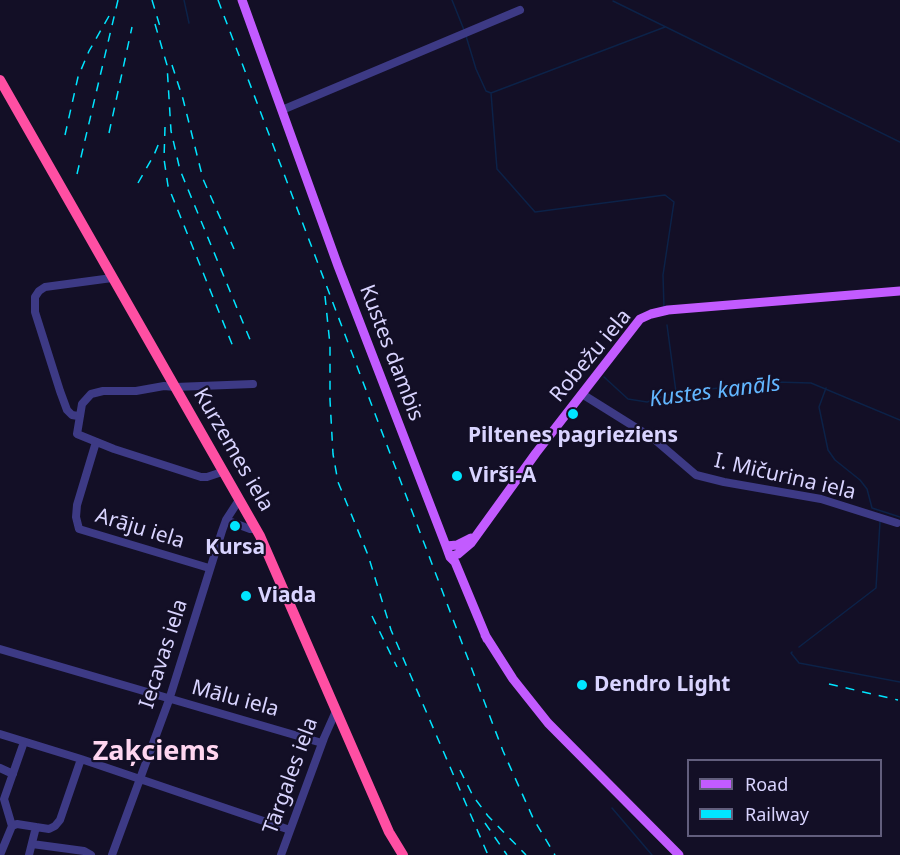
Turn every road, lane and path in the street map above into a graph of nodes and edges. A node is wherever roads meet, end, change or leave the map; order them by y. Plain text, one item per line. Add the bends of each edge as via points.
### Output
1 (242, 0) edge
2 (520, 10) dead end
3 (0, 80) edge
4 (282, 110) junction
5 (112, 278) junction
6 (900, 291) edge
7 (253, 384) dead end
8 (175, 387) junction
9 (582, 394) junction
10 (78, 416) junction
11 (96, 442) junction
12 (222, 472) junction
13 (239, 500) junction
14 (226, 520) junction
15 (897, 523) dead end
16 (255, 529) junction
17 (475, 535) junction
18 (446, 546) junction
19 (450, 556) junction
20 (209, 568) junction
21 (0, 650) edge
22 (169, 700) junction
23 (336, 711) junction
24 (0, 734) edge
25 (24, 742) junction
26 (322, 743) junction
27 (81, 759) junction
28 (0, 768) edge
29 (13, 774) junction
30 (140, 780) junction
31 (12, 826) junction
32 (36, 827) junction
33 (291, 830) junction
34 (32, 844) junction
35 (0, 855) edge
36 (29, 855) edge
37 (91, 855) edge
38 (114, 855) edge
39 (281, 855) edge
40 (403, 855) edge
41 (679, 855) edge

1 - 4 main road, Kustes dambis
2 - 4 street
3 - 5 highway, Kurzemes iela
4 - 18 main road, Kustes dambis
5 - 8 highway, Kurzemes iela
5 - 10 street via 45,287 35,297 60,391 67,410
6 - 9 main road, Robežu iela via 651,314 632,328
7 - 8 street
8 - 10 street via 91,394
8 - 12 highway, Kurzemes iela
9 - 15 street, I. Mičurina iela via 654,439 696,475 821,499
9 - 17 main road, Robežu iela
10 - 11 street via 77,434
11 - 12 street via 201,477
11 - 20 street, Arāju iela via 77,506 79,529
12 - 13 highway, Kurzemes iela
13 - 14 street, Iecavas iela
13 - 16 highway, Kurzemes iela
14 - 16 street
14 - 20 street, Iecavas iela
16 - 23 highway, Kurzemes iela
17 - 18 main road via 462,544
17 - 19 main road, Robežu iela via 466,548
18 - 19 main road, Kustes dambis
19 - 41 main road, Kustes dambis via 487,639 513,679 548,723
20 - 22 street, Iecavas iela
21 - 22 street, Mālu iela
22 - 26 street, Mālu iela
22 - 30 street, Iecavas iela
23 - 26 street, Tārgales iela
23 - 40 highway, Kurzemes iela
24 - 25 street
25 - 27 street
25 - 29 street
26 - 33 street, Tārgales iela
27 - 30 street
27 - 32 street via 60,820 49,830
28 - 29 street
29 - 31 street via 4,799
30 - 33 street
30 - 38 street, Iecavas iela
31 - 32 street
31 - 35 street
32 - 34 street
33 - 39 street, Tārgales iela
34 - 36 street
34 - 37 street

